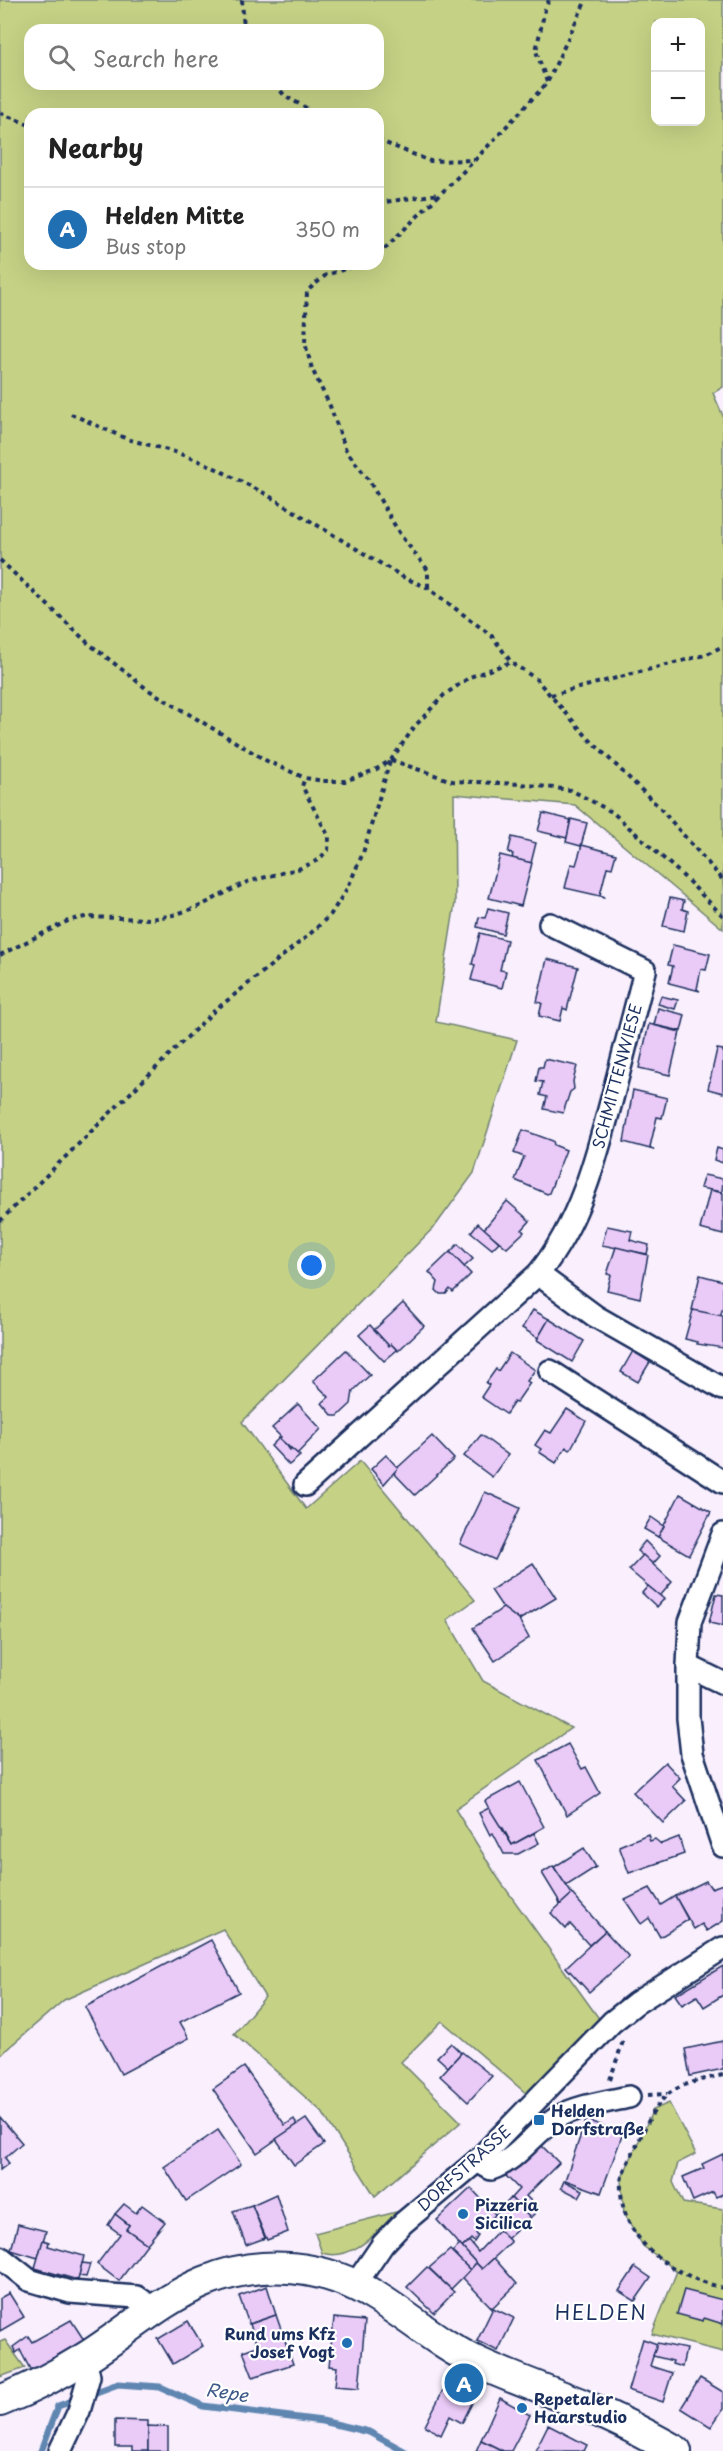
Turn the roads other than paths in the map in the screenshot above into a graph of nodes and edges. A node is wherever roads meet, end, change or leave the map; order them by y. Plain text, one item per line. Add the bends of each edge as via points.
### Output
1 (550, 924) dead end
2 (538, 1274) junction
3 (550, 1371) dead end
4 (723, 1389) edge
5 (723, 1482) edge
6 (304, 1485) dead end
7 (723, 1534) edge
8 (688, 1666) junction
9 (723, 1683) edge
10 (723, 1846) edge
11 (723, 1948) edge
12 (628, 2097) dead end
13 (477, 2161) junction
14 (0, 2257) edge
15 (355, 2285) junction
16 (156, 2310) junction
17 (87, 2367) junction
18 (0, 2401) edge
19 (60, 2451) edge
20 (676, 2451) edge

1 - 2 street, SCHMITTENWIESE via 645,971 588,1178 555,1253
2 - 4 street via 596,1316
2 - 6 street, SCHMITTENWIESE
3 - 5 street
7 - 8 street via 690,1622
8 - 9 street
8 - 10 street via 692,1755
11 - 13 street, DORFSTRASSE via 612,2022
12 - 13 street via 558,2116 503,2165 491,2169
13 - 15 street, DORFSTRASSE via 403,2223
14 - 16 street via 29,2280 70,2292 137,2297
15 - 16 main road via 312,2270 250,2269 204,2282
15 - 20 main road via 463,2355 585,2406
16 - 17 main road
17 - 18 main road
17 - 19 street via 79,2411

